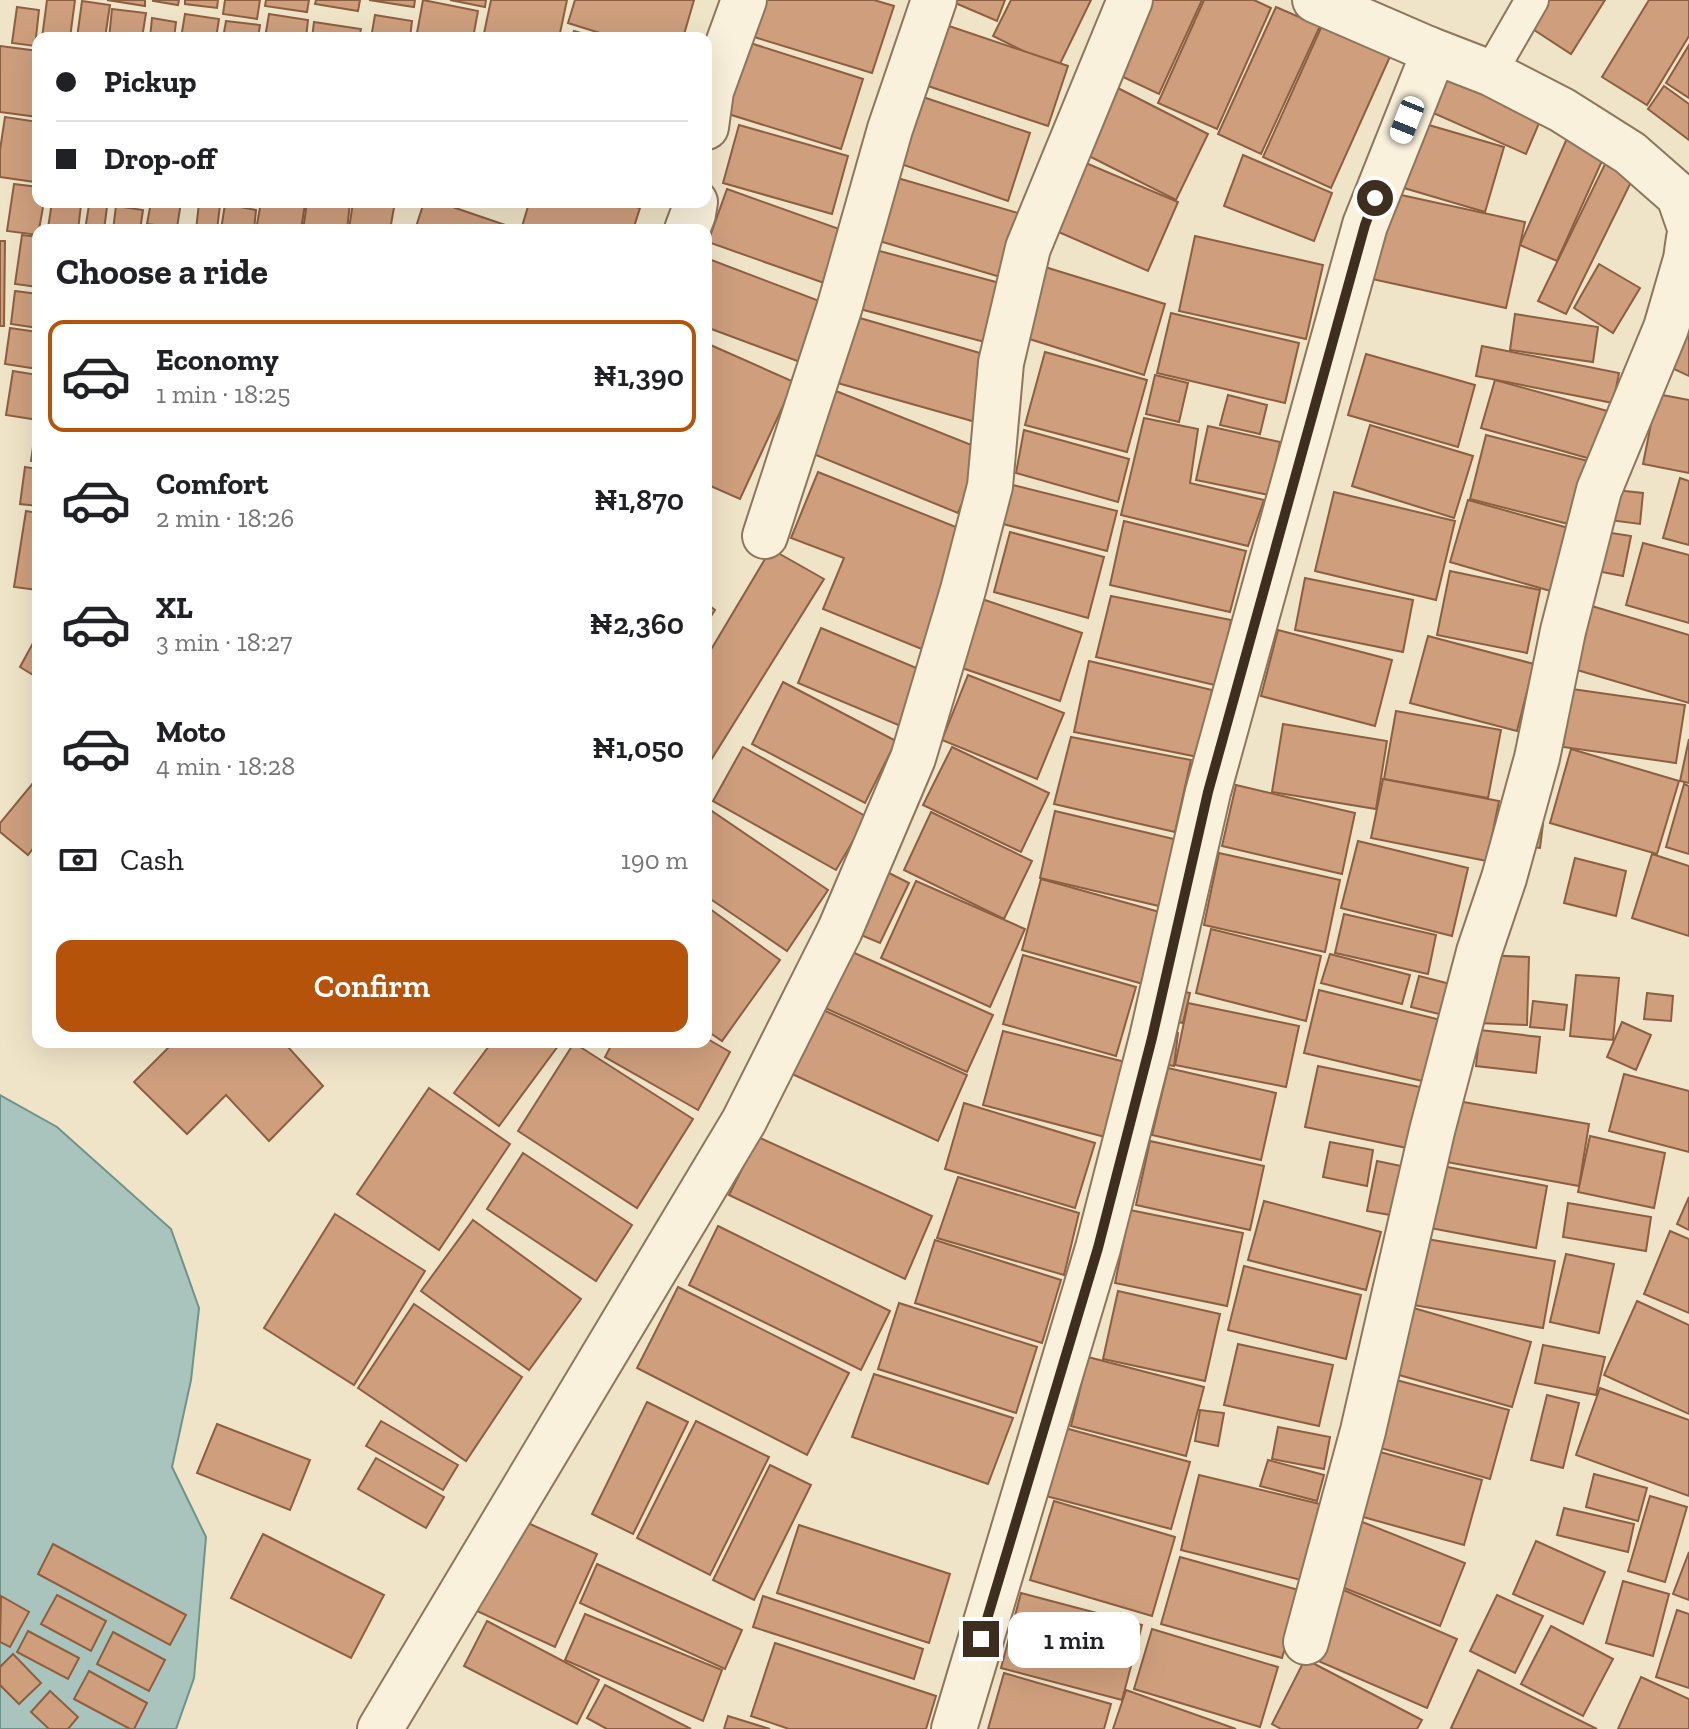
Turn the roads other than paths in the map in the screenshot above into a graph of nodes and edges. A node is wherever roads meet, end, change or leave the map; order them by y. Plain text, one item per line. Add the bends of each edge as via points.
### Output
1 (744, 0) edge
2 (934, 0) edge
3 (1130, 0) edge
4 (1315, 0) edge
5 (1532, 0) edge
6 (1428, 49) junction
7 (1490, 73) junction
8 (712, 88) edge
9 (1689, 225) edge
10 (1689, 238) edge
11 (765, 536) dead end
12 (1306, 1642) dead end
13 (380, 1729) edge
14 (954, 1729) edge

1 - 8 street
2 - 11 street
3 - 13 street via 1028,248 1001,363 990,486 963,590 913,758 840,930 744,1121
4 - 6 street
5 - 7 lane
6 - 7 street
6 - 14 street via 1428,67 1365,225 1208,792 1098,1248
7 - 9 street via 1630,153 1679,196
10 - 12 street via 1666,328 1599,490 1537,758 1432,1131 1363,1431

